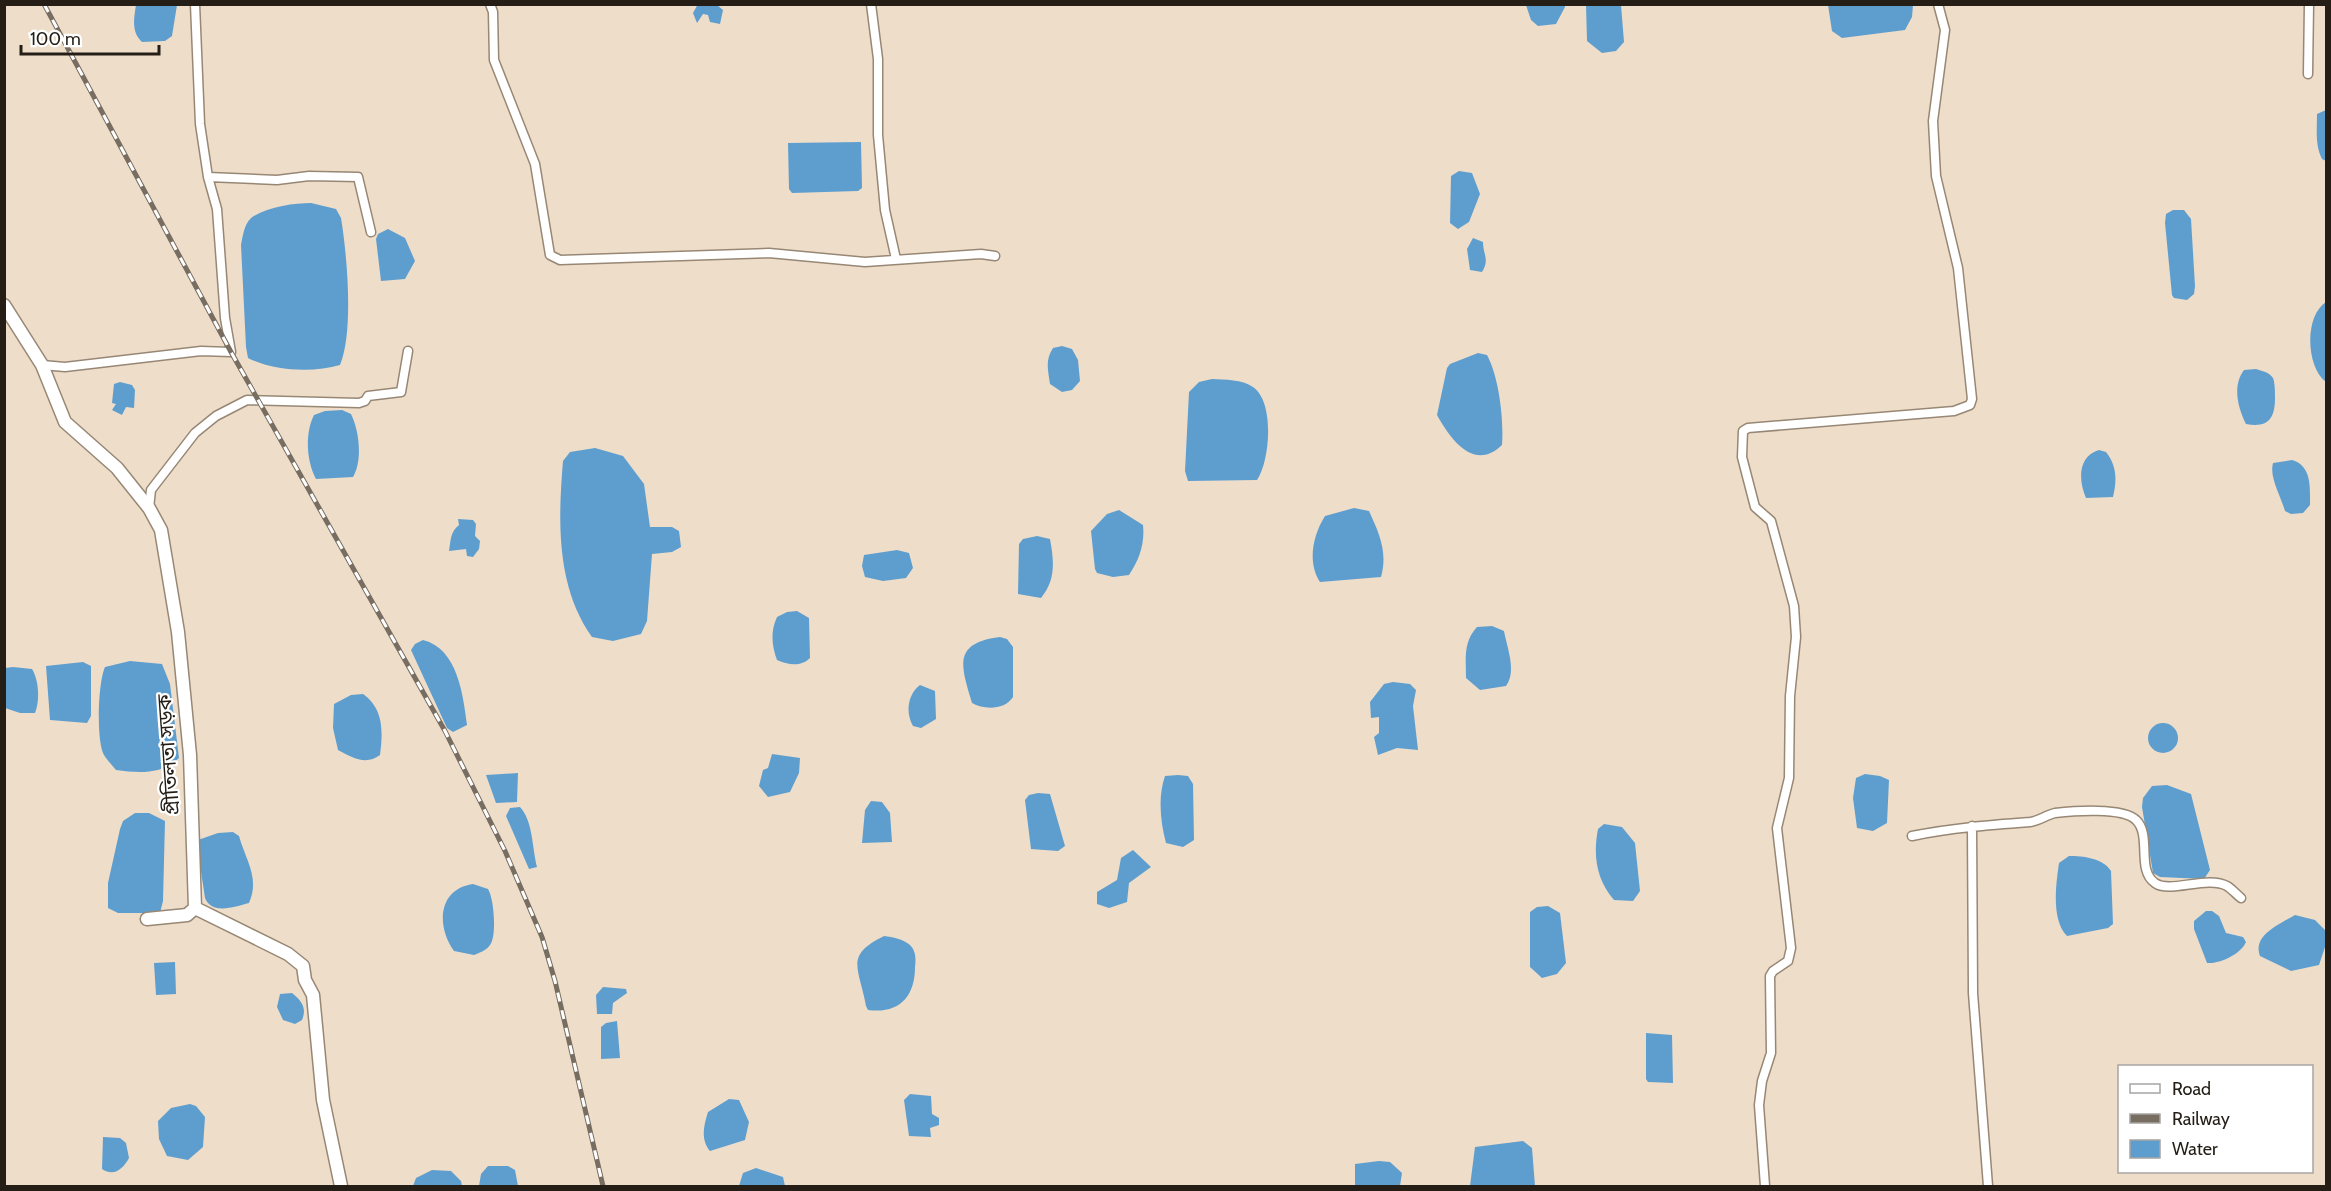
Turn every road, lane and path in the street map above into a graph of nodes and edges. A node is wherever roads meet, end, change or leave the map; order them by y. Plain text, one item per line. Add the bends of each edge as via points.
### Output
1 (195, 4) edge
2 (490, 4) edge
3 (871, 4) edge
4 (1938, 4) edge
5 (2309, 4) edge
6 (2308, 74) dead end
7 (208, 177) junction
8 (372, 232) dead end
9 (995, 256) dead end
10 (896, 259) junction
11 (4, 305) edge
12 (408, 351) dead end
13 (42, 365) junction
14 (149, 508) junction
15 (1972, 826) junction
16 (1912, 836) dead end
17 (2241, 898) dead end
18 (195, 908) junction
19 (147, 919) dead end
20 (341, 1186) edge
21 (1765, 1186) edge
22 (1988, 1186) edge

1 - 7 street via 200,124
2 - 10 street via 494,60 535,164 550,255 560,260 769,253 865,262
3 - 10 street via 878,59 883,188
4 - 21 street via 1945,30 1933,121 1936,176 1958,267 1970,405 1954,411 1748,429 1742,434 1742,457 1755,507 1771,520 1794,606 1796,638 1790,696 1789,778 1777,828 1791,948 1788,961 1770,976 1771,1053 1759,1105
5 - 6 street
7 - 8 street via 358,177
7 - 13 street via 217,209 231,352 201,351 65,367
9 - 10 street
11 - 13 main road, প্রীতিলতা সড়ক
12 - 14 street via 401,392 368,396 359,403 247,400 216,416 195,433 161,474 151,490
13 - 14 main road, প্রীতিলতা সড়ক via 65,422 117,468
14 - 18 main road, প্রীতিলতা সড়ক via 161,530 178,632 194,800
15 - 16 street
15 - 17 street via 2032,822 2060,813 2114,811 2138,822 2143,833 2145,862 2155,884 2226,885
15 - 22 street via 1973,993
18 - 19 main road via 187,915
18 - 20 main road via 288,954 303,966 313,995 322,1100

